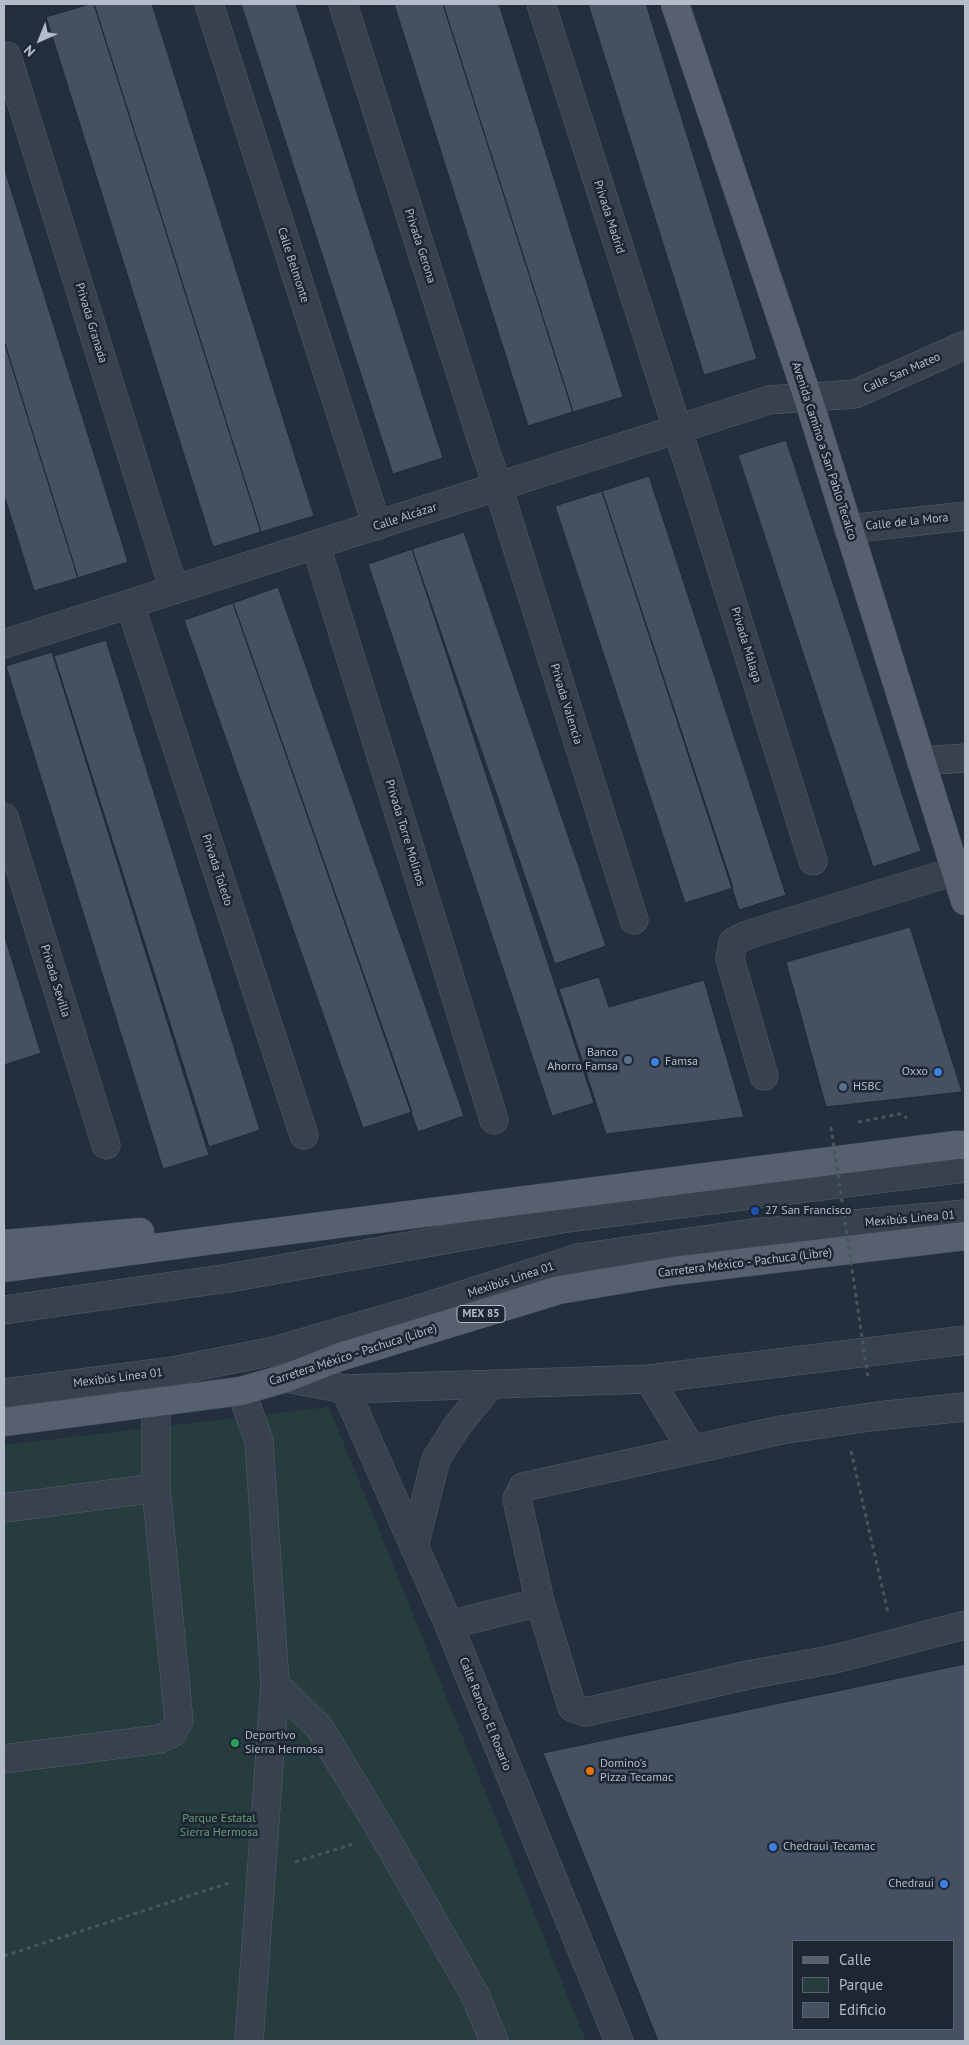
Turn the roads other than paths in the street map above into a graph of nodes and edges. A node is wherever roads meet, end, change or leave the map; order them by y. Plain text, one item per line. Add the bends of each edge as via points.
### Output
1 (209, 4) edge
2 (342, 4) edge
3 (541, 4) edge
4 (674, 4) edge
5 (7, 56) dead end
6 (965, 345) edge
7 (808, 398) junction
8 (677, 430) junction
9 (498, 488) junction
10 (965, 516) edge
11 (377, 526) junction
12 (848, 529) junction
13 (316, 546) junction
14 (174, 590) junction
15 (130, 604) junction
16 (4, 644) edge
17 (965, 758) edge
18 (921, 761) junction
19 (4, 817) edge
20 (813, 861) dead end
21 (960, 871) edge
22 (965, 901) edge
23 (634, 920) dead end
24 (764, 1076) dead end
25 (494, 1120) dead end
26 (304, 1135) dead end
27 (106, 1145) dead end
28 (965, 1145) edge
29 (965, 1168) edge
30 (965, 1214) edge
31 (965, 1236) edge
32 (236, 1237) junction
33 (4, 1244) edge
34 (4, 1268) edge
35 (4, 1310) edge
36 (965, 1340) edge
37 (286, 1378) junction
38 (649, 1379) junction
39 (491, 1384) junction
40 (345, 1389) junction
41 (241, 1391) junction
42 (4, 1393) edge
43 (156, 1403) junction
44 (965, 1407) edge
45 (4, 1422) edge
46 (692, 1450) junction
47 (156, 1488) junction
48 (4, 1508) edge
49 (414, 1547) junction
50 (540, 1602) junction
51 (449, 1625) junction
52 (965, 1625) edge
53 (275, 1684) junction
54 (4, 1758) edge
55 (249, 2041) edge
56 (494, 2041) edge
57 (620, 2041) edge

1 - 11 street, Calle Belmonte
2 - 9 street, Privada Gerona
3 - 8 street, Privada Madrid
4 - 7 main road, Avenida Camino a San Pablo Tecalco
5 - 14 street, Privada Granada
6 - 7 street, Calle San Mateo via 855,394
7 - 8 street, Calle Alcázar via 769,400
7 - 12 main road, Avenida Camino a San Pablo Tecalco
8 - 9 street, Calle Alcázar
8 - 20 street, Privada Málaga
9 - 11 street, Calle Alcázar
9 - 23 street, Privada Valencia
10 - 12 street, Calle de la Mora
11 - 13 street, Calle Alcázar
12 - 18 main road, Avenida Camino a San Pablo Tecalco
13 - 14 street, Calle Alcázar
13 - 25 street, Privada Torre Molinos
14 - 15 street, Calle Alcázar
15 - 16 street, Calle Alcázar
15 - 26 street, Privada Toledo
17 - 18 street
18 - 21 main road, Avenida Camino a San Pablo Tecalco
19 - 27 street, Privada Sevilla
21 - 22 main road, Avenida Camino a San Pablo Tecalco
21 - 24 street via 747,935 733,942 730,958
28 - 32 main road
29 - 35 street via 567,1218 229,1278
30 - 42 street, Mexibús Línea 01 via 752,1233 578,1258 274,1351 173,1371
31 - 37 main road, Carretera México - Pachuca (Libre) / MEX 85 via 673,1271 559,1290 340,1357
32 - 33 main road via 147,1232
32 - 34 main road
36 - 38 street
37 - 40 street
37 - 41 main road, Carretera México - Pachuca (Libre) / MEX 85
38 - 39 street
38 - 46 street
39 - 40 street
39 - 49 street via 456,1426 436,1459
40 - 49 street, Calle Rancho El Rosario
41 - 43 main road, Carretera México - Pachuca (Libre) / MEX 85
41 - 53 street via 258,1441
43 - 45 main road, Carretera México - Pachuca (Libre) / MEX 85
43 - 47 street
44 - 46 street via 780,1430
46 - 50 street via 523,1487 517,1498
47 - 48 street
47 - 54 street via 179,1721 172,1734 160,1739
49 - 51 street, Calle Rancho El Rosario
50 - 51 street
50 - 52 street via 572,1707 586,1712 835,1659
51 - 57 street, Calle Rancho El Rosario
53 - 55 street
53 - 56 street via 319,1727 475,1995

